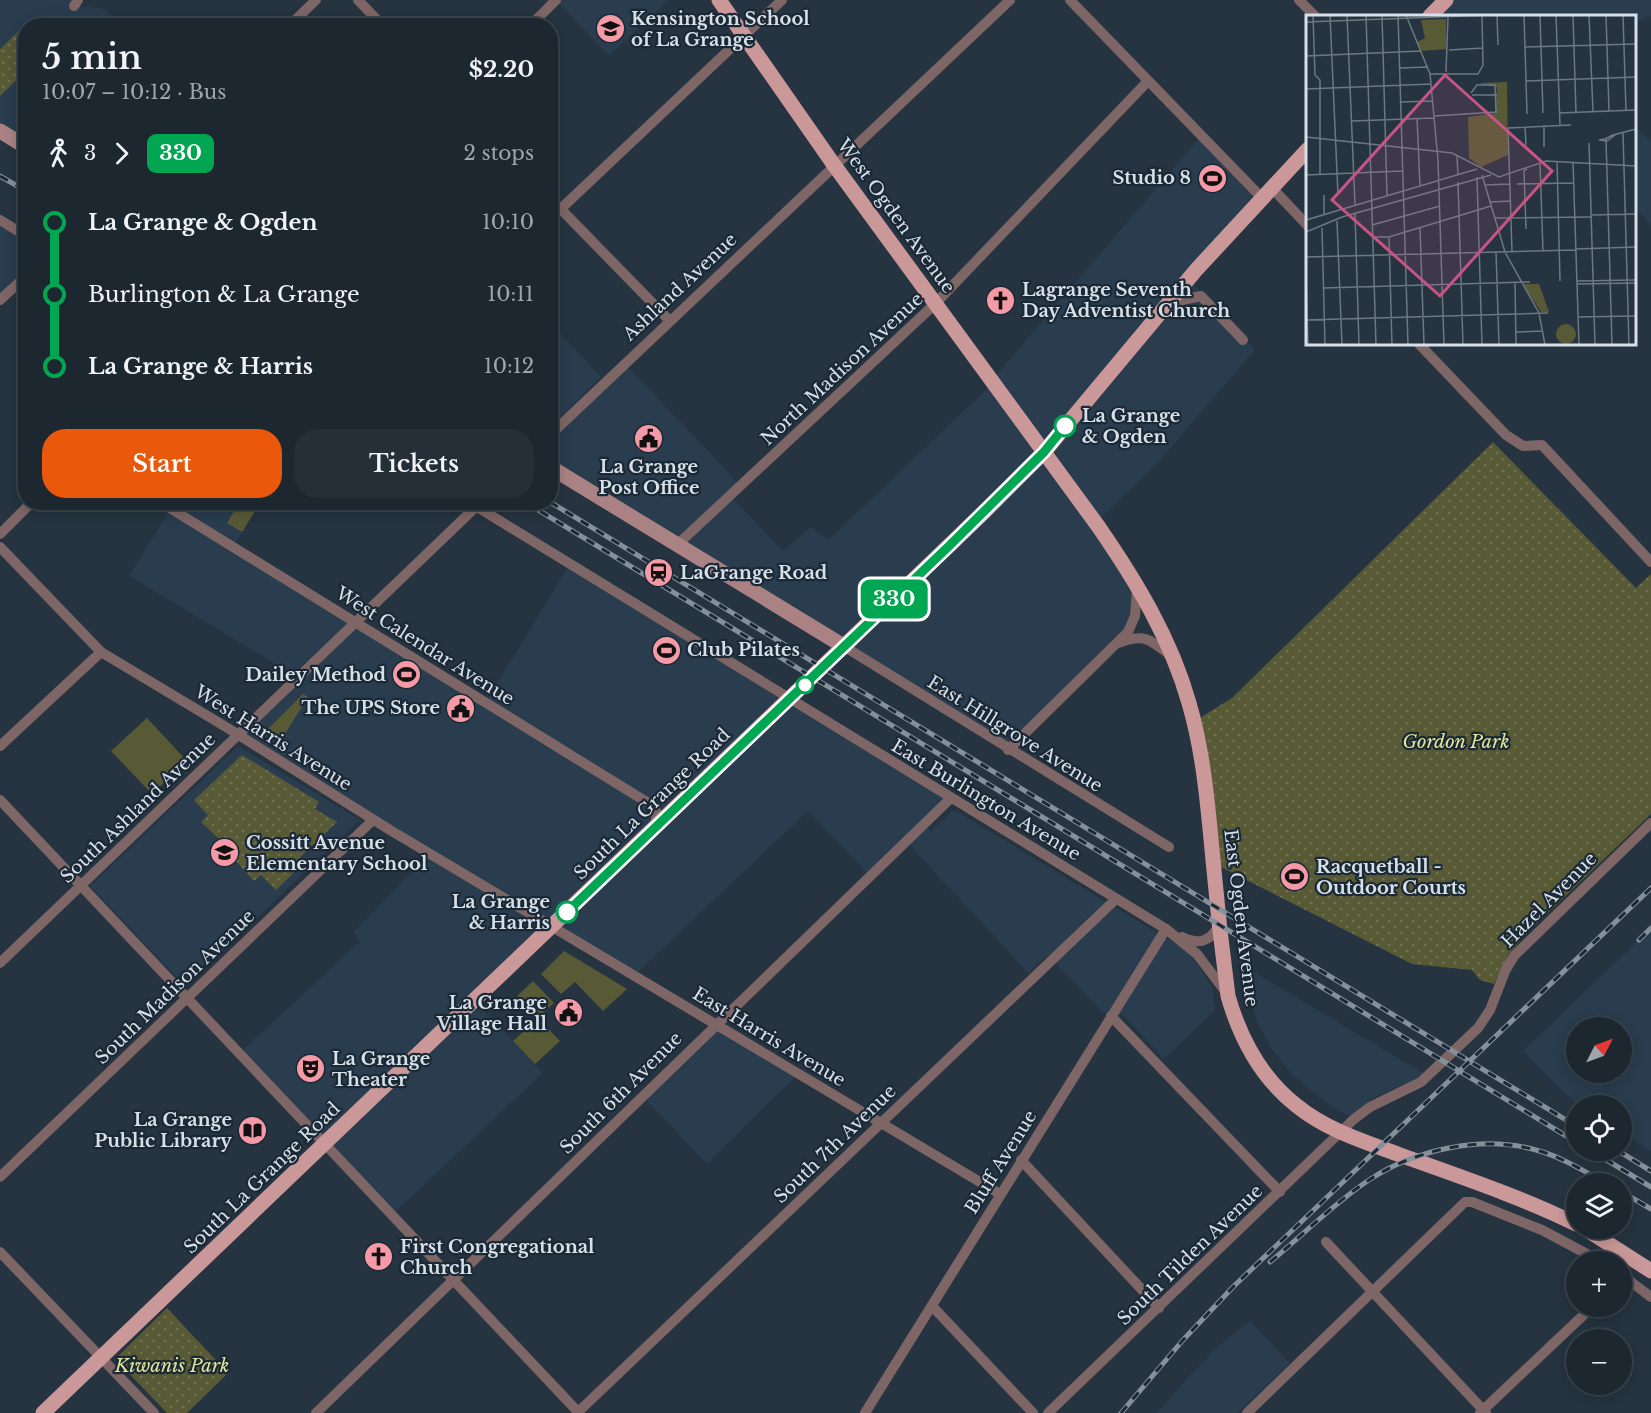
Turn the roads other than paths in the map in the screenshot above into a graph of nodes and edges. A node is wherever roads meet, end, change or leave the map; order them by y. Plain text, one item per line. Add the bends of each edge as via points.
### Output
1 (316, 0) edge
2 (358, 0) edge
3 (556, 0) edge
4 (719, 0) edge
5 (782, 0) edge
6 (1010, 0) edge
7 (1070, 0) edge
8 (1299, 0) edge
9 (1446, 0) edge
10 (1314, 15) edge
11 (1431, 15) edge
12 (297, 18) edge
13 (375, 18) edge
14 (538, 18) edge
15 (744, 36) junction
16 (1148, 81) junction
17 (0, 131) edge
18 (18, 142) edge
19 (1306, 151) edge
20 (834, 165) junction
21 (1267, 193) junction
22 (558, 206) edge
23 (561, 209) junction
24 (558, 212) edge
25 (0, 220) edge
26 (1306, 224) edge
27 (18, 231) edge
28 (18, 283) edge
29 (0, 300) edge
30 (936, 303) junction
31 (1164, 307) junction
32 (669, 320) junction
33 (1243, 340) dead end
34 (1420, 345) edge
35 (558, 427) edge
36 (1044, 452) junction
37 (558, 472) edge
38 (24, 510) edge
39 (173, 510) edge
40 (469, 510) edge
41 (485, 510) edge
42 (0, 534) edge
43 (677, 545) junction
44 (0, 547) edge
45 (1651, 562) edge
46 (1137, 586) junction
47 (356, 622) junction
48 (1118, 643) junction
49 (845, 647) junction
50 (101, 652) junction
51 (1172, 657) junction
52 (789, 700) junction
53 (238, 735) junction
54 (0, 746) edge
55 (1008, 750) junction
56 (951, 798) junction
57 (0, 800) edge
58 (373, 820) junction
59 (1651, 823) edge
60 (656, 827) junction
61 (1169, 847) dead end
62 (81, 885) junction
63 (1116, 899) junction
64 (553, 926) junction
65 (1219, 926) junction
66 (1166, 929) junction
67 (0, 963) edge
68 (1228, 996) junction
69 (187, 998) junction
70 (1111, 1016) junction
71 (715, 1024) junction
72 (1354, 1119) joint
73 (881, 1123) junction
74 (325, 1144) junction
75 (1021, 1160) junction
76 (0, 1177) edge
77 (1280, 1192) junction
78 (1000, 1194) junction
79 (1566, 1220) edge
80 (1601, 1239) edge
81 (1326, 1242) dead end
82 (1581, 1251) edge
83 (0, 1252) edge
84 (1651, 1271) edge
85 (454, 1281) junction
86 (1632, 1284) edge
87 (1373, 1291) junction
88 (1651, 1298) edge
89 (932, 1306) junction
90 (1159, 1308) junction
91 (1582, 1317) edge
92 (101, 1358) junction
93 (1483, 1412) edge
94 (44, 1413) edge
95 (154, 1413) edge
96 (316, 1413) edge
97 (578, 1413) edge
98 (865, 1413) edge
99 (1032, 1413) edge
100 (1048, 1413) edge
101 (1247, 1413) edge

1 - 12 street
2 - 13 street
3 - 14 street
4 - 15 main road, West Ogden Avenue
5 - 15 street
6 - 20 street, Ashland Avenue
7 - 16 street
8 - 10 street
9 - 11 main road
15 - 20 main road, West Ogden Avenue
15 - 23 street
16 - 21 street
16 - 30 street, North Madison Avenue
17 - 18 street
19 - 21 main road
20 - 30 main road, West Ogden Avenue
20 - 32 street, Ashland Avenue
21 - 26 street
21 - 31 main road
22 - 23 street
23 - 24 street
23 - 32 street
25 - 27 street
28 - 29 street
30 - 36 main road, West Ogden Avenue
30 - 43 street, North Madison Avenue
31 - 33 street via 1201,296
31 - 36 main road, South La Grange Road
32 - 35 street, Ashland Avenue
34 - 45 street via 1506,435 1523,446 1542,445
36 - 46 main road, East Ogden Avenue
36 - 49 main road, South La Grange Road
37 - 43 street
38 - 42 street
39 - 47 street, West Calendar Avenue
40 - 47 street, South Ashland Avenue
41 - 52 street, East Burlington Avenue
43 - 49 street
44 - 50 street, West Harris Avenue
46 - 48 street via 1135,618
46 - 51 main road, East Ogden Avenue
47 - 53 street, South Ashland Avenue
47 - 60 street, West Calendar Avenue via 650,804 656,811
48 - 51 street via 1139,636
48 - 55 street
49 - 52 main road, South La Grange Road
49 - 55 street, East Hillgrove Avenue
50 - 53 street, West Harris Avenue
50 - 54 street
51 - 65 main road, East Ogden Avenue via 1189,704 1202,764
52 - 56 street, East Burlington Avenue
52 - 60 main road, South La Grange Road
53 - 58 street, West Harris Avenue
53 - 62 street, South Ashland Avenue
55 - 61 street, East Hillgrove Avenue
56 - 63 street, East Burlington Avenue
56 - 71 street, South 6th Avenue
57 - 62 street
58 - 64 street, West Harris Avenue
58 - 69 street, South Madison Avenue
59 - 72 street, Hazel Avenue via 1515,955 1484,1021 1439,1066 1414,1088 1370,1107
60 - 64 main road, South La Grange Road
62 - 67 street, South Ashland Avenue
62 - 69 street
63 - 66 street, East Burlington Avenue
63 - 73 street, South 7th Avenue
64 - 71 street, East Harris Avenue
64 - 74 main road, South La Grange Road
65 - 66 street, East Burlington Avenue via 1203,942 1191,941
65 - 68 main road, East Ogden Avenue
66 - 68 street, East Burlington Avenue via 1197,954
66 - 70 street, Bluff Avenue
68 - 79 main road, East Ogden Avenue via 1256,1061 1295,1105 1316,1120
69 - 74 street
69 - 76 street, South Madison Avenue
70 - 75 street, Bluff Avenue
70 - 77 street
71 - 73 street, East Harris Avenue
71 - 85 street, South 6th Avenue
72 - 77 street, South Tilden Avenue
73 - 78 street, East Harris Avenue
73 - 97 street, South 7th Avenue
74 - 85 street
74 - 92 main road, South La Grange Road
75 - 78 street, Bluff Avenue
75 - 90 street
77 - 90 street, South Tilden Avenue
78 - 89 street, Bluff Avenue
80 - 84 main road
81 - 87 street
82 - 87 street via 1542,1230 1465,1202
83 - 92 street
85 - 96 street, South 6th Avenue
85 - 97 street
86 - 88 street
87 - 93 street
87 - 101 street
89 - 98 street, Bluff Avenue
89 - 99 street
90 - 100 street, South Tilden Avenue
91 - 93 street
92 - 94 main road, South La Grange Road
92 - 95 street

